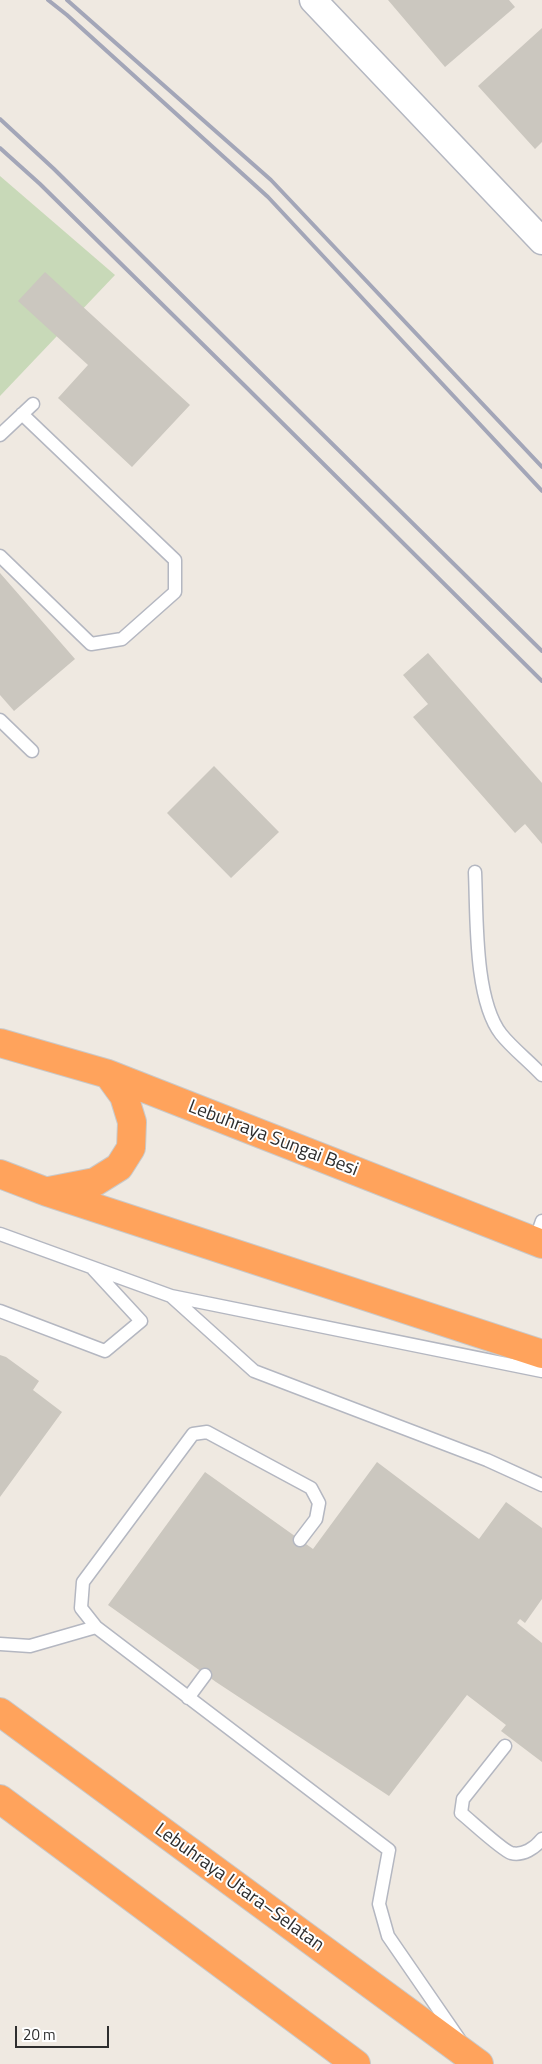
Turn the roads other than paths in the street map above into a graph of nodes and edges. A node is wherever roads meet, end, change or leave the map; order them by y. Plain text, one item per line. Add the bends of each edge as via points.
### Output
1 (312, 0) edge
2 (542, 240) edge
3 (33, 404) dead end
4 (22, 414) junction
5 (0, 435) edge
6 (0, 556) edge
7 (0, 720) edge
8 (32, 751) dead end
9 (475, 872) dead end
10 (0, 1043) edge
11 (108, 1074) junction
12 (542, 1075) edge
13 (0, 1174) edge
14 (46, 1192) junction
15 (0, 1234) edge
16 (540, 1236) edge
17 (92, 1267) junction
18 (171, 1296) junction
19 (0, 1311) edge
20 (542, 1354) edge
21 (542, 1371) edge
22 (542, 1485) edge
23 (300, 1540) dead end
24 (96, 1627) junction
25 (0, 1644) edge
26 (205, 1675) dead end
27 (188, 1698) junction
28 (0, 1712) edge
29 (505, 1746) dead end
30 (0, 1799) edge
31 (542, 1839) edge
32 (476, 2062) edge
33 (356, 2064) edge

1 - 2 street
3 - 4 lane
4 - 5 lane
4 - 6 lane via 174,560 175,592 122,639 91,644
7 - 8 lane
9 - 12 lane via 482,977 488,1011 501,1034
10 - 11 highway, Lebuhraya Sungai Besi
11 - 14 highway via 124,1096 132,1122 131,1148 119,1167 95,1182
11 - 16 highway, Lebuhraya Sungai Besi
13 - 14 highway
14 - 20 highway
15 - 17 lane
17 - 18 lane
17 - 19 lane via 141,1321 105,1352
18 - 21 lane
18 - 22 lane via 254,1371 488,1460
23 - 24 lane via 316,1519 319,1503 311,1488 207,1432 193,1434 83,1582 81,1608
24 - 25 lane via 30,1646
24 - 27 lane
26 - 27 lane
27 - 32 lane via 389,1850 379,1904 388,1936
28 - 32 highway, Lebuhraya Utara–Selatan
29 - 31 lane via 463,1799 461,1812 510,1852 523,1854
30 - 33 highway

